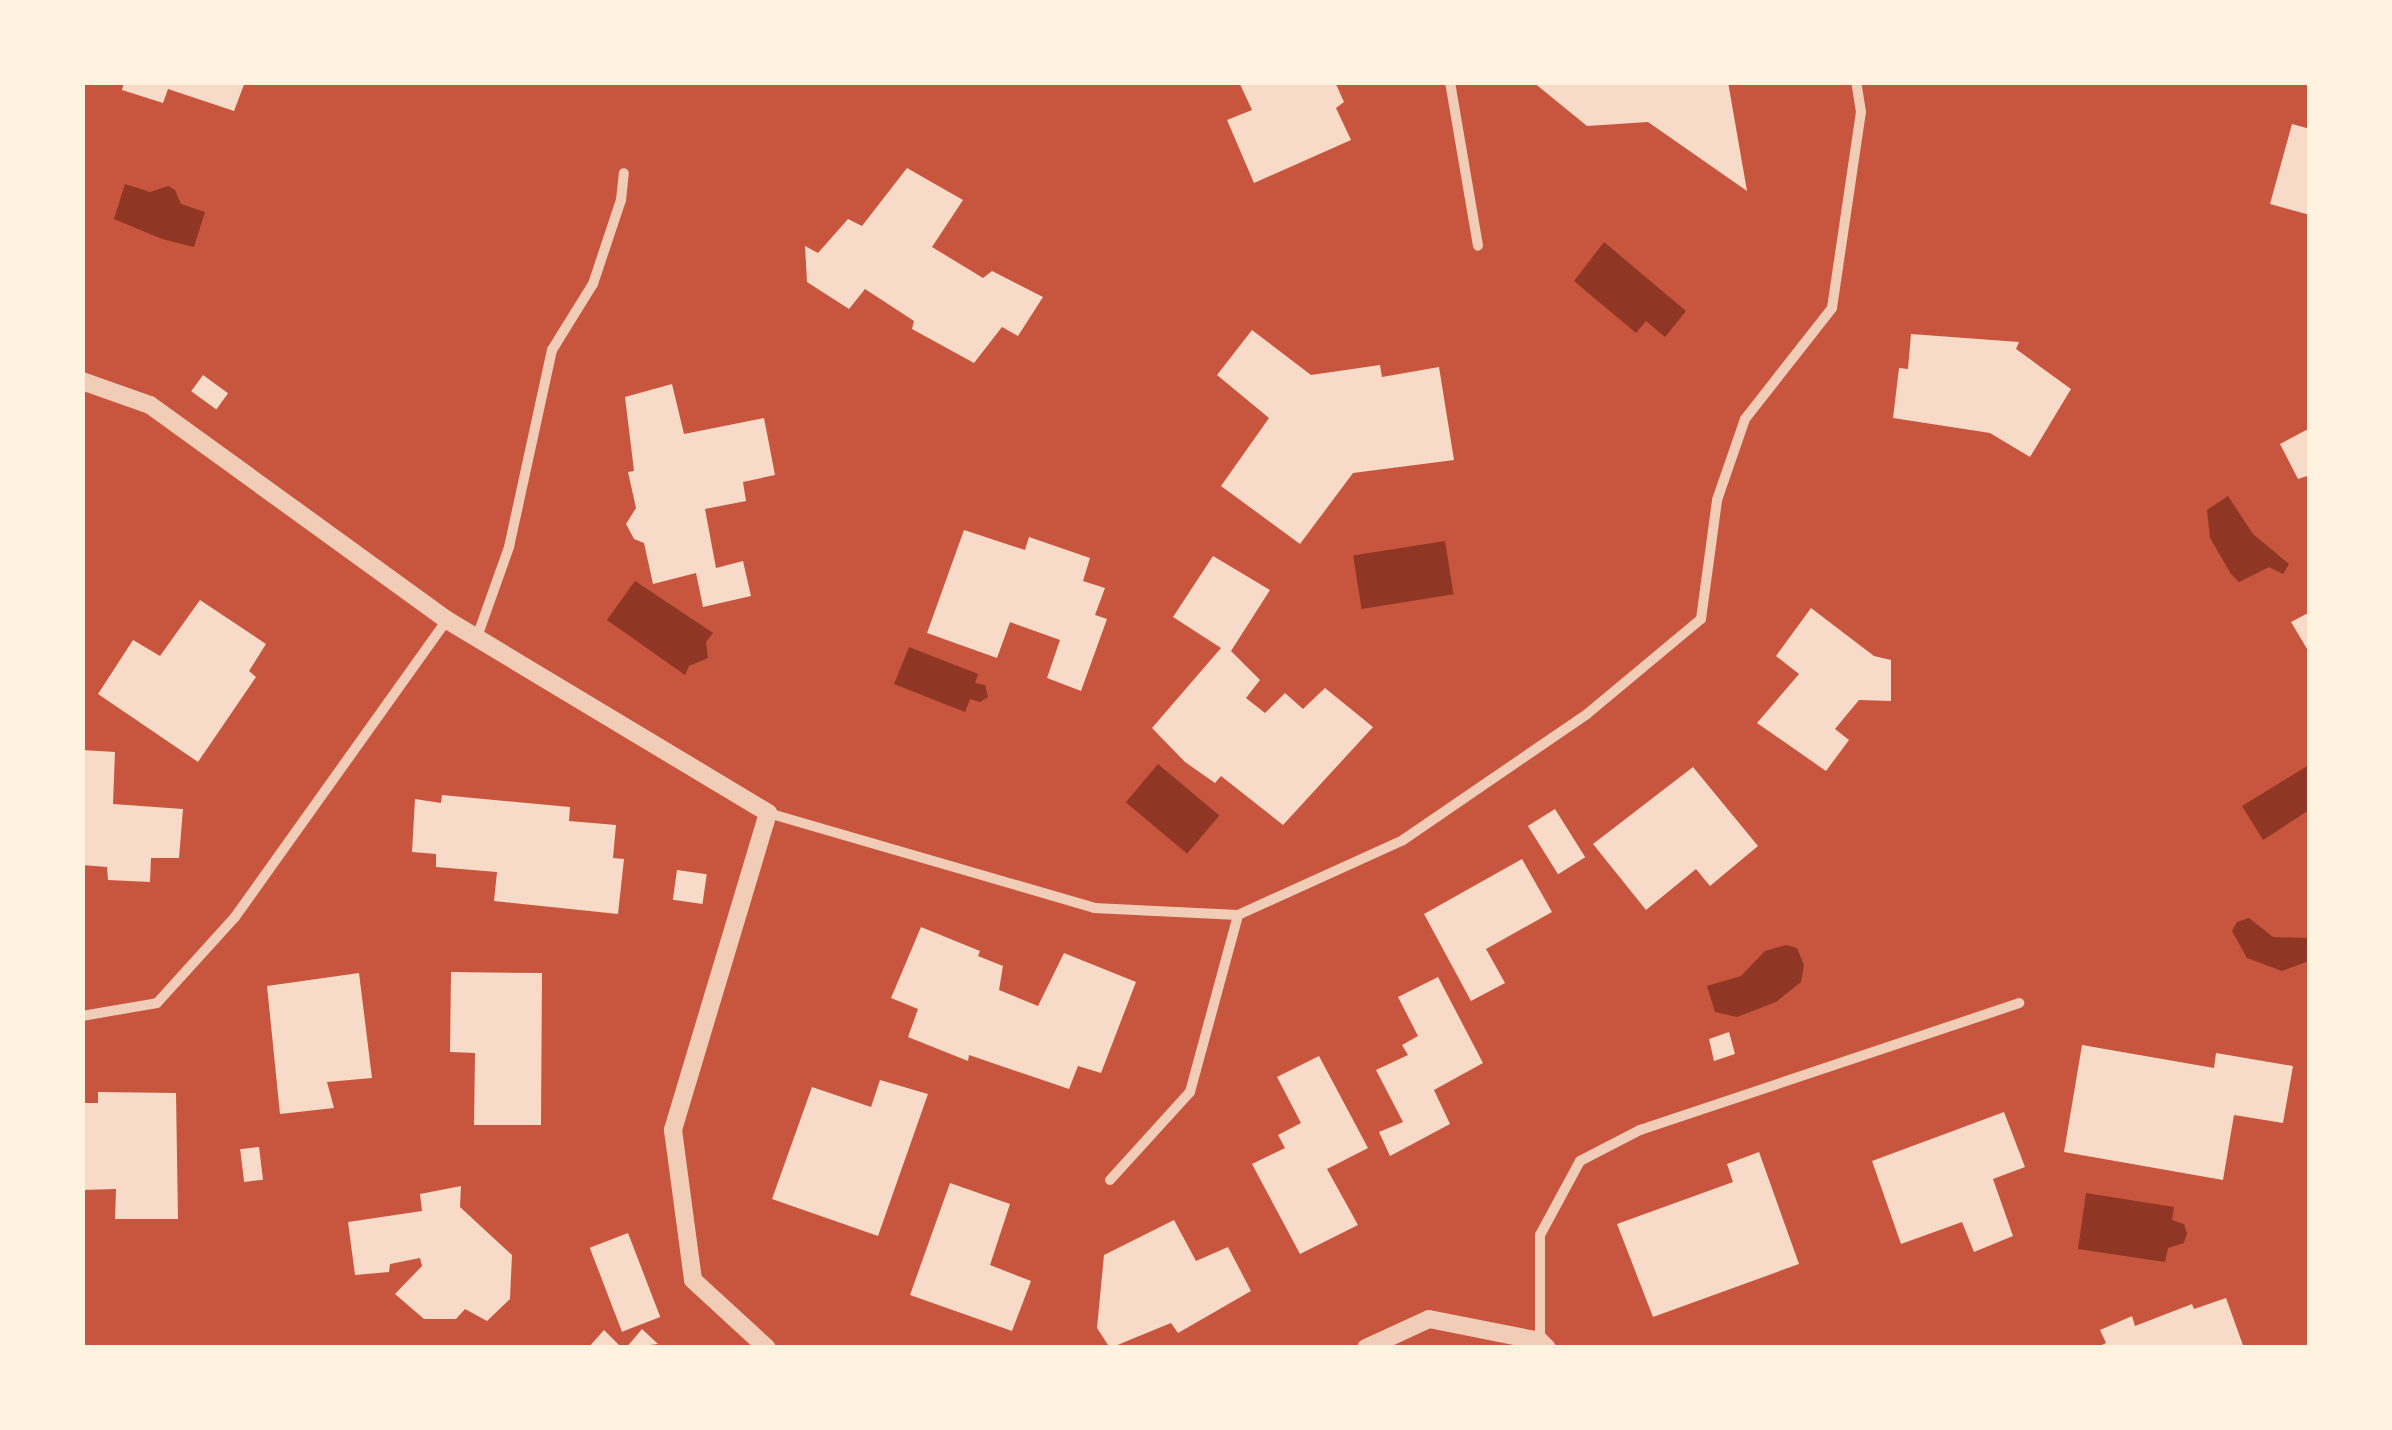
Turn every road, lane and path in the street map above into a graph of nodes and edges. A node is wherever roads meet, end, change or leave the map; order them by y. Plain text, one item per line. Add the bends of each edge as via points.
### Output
1 (1450, 82) edge
2 (1856, 82) edge
3 (624, 173) dead end
4 (1478, 246) dead end
5 (82, 381) edge
6 (447, 620) junction
7 (477, 637) junction
8 (768, 813) junction
9 (1238, 915) junction
10 (2019, 1004) dead end
11 (82, 1016) edge
12 (1110, 1180) dead end
13 (1543, 1344) edge
14 (768, 1348) edge
15 (1366, 1348) edge

1 - 4 street
2 - 9 street via 1860,112 1832,308 1744,419 1717,500 1701,619 1587,714 1403,840
3 - 7 street via 593,284 552,350 510,547
5 - 6 street via 150,405
6 - 7 street
6 - 11 street via 236,916 157,1003
7 - 8 street
8 - 9 street via 1094,908
8 - 14 street via 673,1130 693,1280
9 - 12 street via 1190,1092
10 - 13 street via 1640,1130 1580,1160 1540,1235
13 - 15 street via 1429,1320

